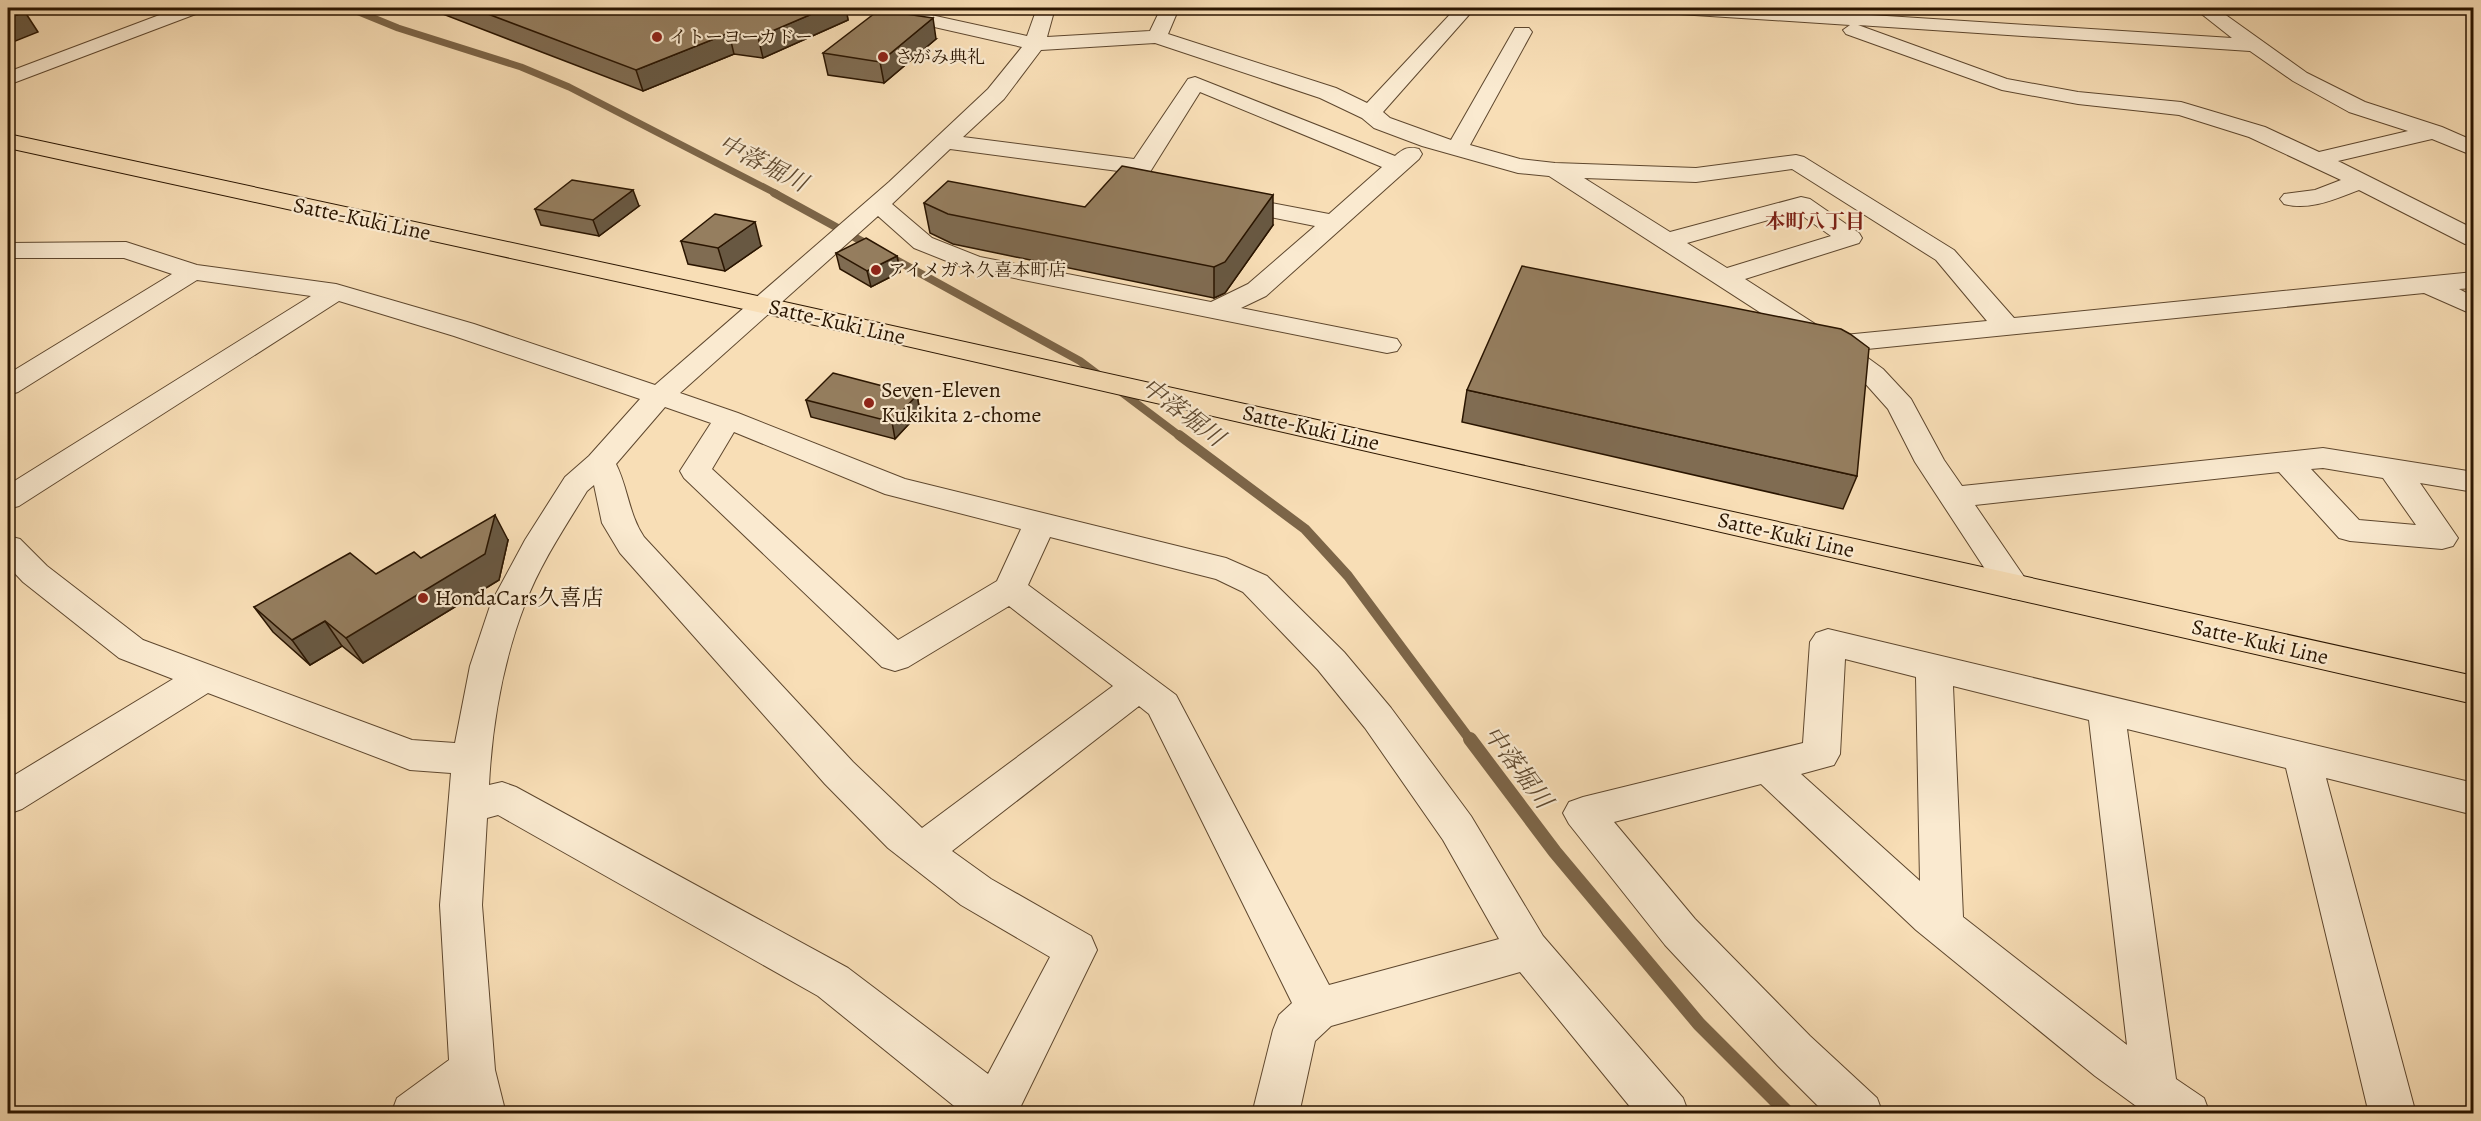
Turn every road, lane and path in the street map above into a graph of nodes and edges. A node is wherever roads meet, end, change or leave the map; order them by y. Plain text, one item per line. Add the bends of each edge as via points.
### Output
1 (194, 8) edge
2 (875, 8) edge
3 (1046, 8) edge
4 (1170, 8) edge
5 (1466, 8) edge
6 (1679, 8) edge
7 (2204, 8) edge
8 (1830, 18) junction
9 (1522, 32) dead end
10 (1157, 37) junction
11 (1035, 44) junction
12 (2254, 45) junction
13 (8, 79) edge
14 (1370, 113) junction
15 (2434, 132) junction
16 (8, 141) edge
17 (946, 141) junction
18 (1430, 141) junction
19 (1457, 148) junction
20 (2474, 149) edge
21 (2317, 159) junction
22 (1396, 165) junction
23 (1141, 167) junction
24 (1556, 170) junction
25 (2360, 181) junction
26 (1175, 192) edge
27 (1209, 199) edge
28 (2292, 199) dead end
29 (878, 204) junction
30 (1334, 222) junction
31 (2474, 239) edge
32 (1666, 241) junction
33 (8, 250) edge
34 (193, 272) junction
35 (1723, 278) junction
36 (2474, 280) edge
37 (2429, 285) junction
38 (336, 292) junction
39 (762, 305) junction
40 (2474, 307) edge
41 (1216, 310) junction
42 (2007, 327) junction
43 (1387, 345) dead end
44 (1827, 345) junction
45 (8, 386) edge
46 (658, 397) junction
47 (728, 419) junction
48 (2287, 462) junction
49 (600, 463) junction
50 (2394, 470) junction
51 (2474, 482) edge
52 (1955, 497) junction
53 (8, 500) edge
54 (1040, 522) junction
55 (8, 547) edge
56 (2014, 586) junction
57 (1010, 589) junction
58 (1934, 668) junction
59 (204, 678) junction
60 (1138, 687) junction
61 (2474, 690) edge
62 (2106, 710) junction
63 (2302, 758) junction
64 (471, 759) junction
65 (1769, 768) junction
66 (8, 798) edge
67 (2474, 799) edge
68 (468, 806) junction
69 (922, 851) junction
70 (1942, 926) junction
71 (1528, 950) junction
72 (1318, 1009) junction
73 (472, 1070) junction
74 (2171, 1102) edge
75 (993, 1111) edge
76 (414, 1113) edge
77 (483, 1113) edge
78 (1275, 1113) edge
79 (1666, 1113) edge
80 (1860, 1113) edge
81 (2393, 1113) edge

1 - 13 street
2 - 11 street
3 - 11 street
4 - 10 street
5 - 14 street
6 - 8 street
7 - 12 street
8 - 12 street
8 - 21 street via 1865,35 2002,84 2078,98 2181,109 2257,132
9 - 19 street
10 - 11 street
10 - 14 street via 1328,93
11 - 17 street via 996,94
12 - 15 street via 2300,77 2357,107
14 - 18 street via 1382,123
15 - 20 street
15 - 21 street
16 - 39 main road, Satte-Kuki Line
17 - 23 street
17 - 29 street
18 - 19 street
18 - 22 street
19 - 24 street via 1518,166
21 - 25 street
22 - 23 street via 1196,83
22 - 30 street
23 - 26 street via 1130,184
24 - 32 street
24 - 42 street via 1696,175 1796,162 1946,255
25 - 28 street via 2319,197
25 - 31 street
27 - 30 street
29 - 39 street
29 - 41 street via 922,243 973,263
30 - 41 street via 1257,290
32 - 35 street
32 - 35 street via 1801,204 1850,238
33 - 34 street via 126,250
34 - 38 street
34 - 45 street
35 - 44 street
36 - 37 street
37 - 40 street
37 - 42 street
38 - 46 street via 464,330
38 - 53 street
39 - 46 street
39 - 56 main road, Satte-Kuki Line
41 - 43 street
42 - 44 street
44 - 52 street via 1873,375 1901,405 1930,462
46 - 47 street
46 - 49 street
47 - 54 street via 896,487
47 - 57 street via 695,471 895,658
48 - 50 street via 2323,458
48 - 50 street via 2350,530 2442,538
48 - 52 street
49 - 64 street via 576,483 508,603 488,666
49 - 69 street via 608,479 618,523 632,545 839,773
50 - 51 street
52 - 56 street
54 - 57 street
54 - 71 street via 1226,570 1255,584 1331,662 1378,718 1457,828
55 - 59 street via 35,574 131,649
56 - 61 main road, Satte-Kuki Line
57 - 60 street
58 - 62 street
58 - 65 street via 1828,642 1821,754
58 - 70 street
59 - 64 street via 410,755
59 - 66 street
60 - 69 street
60 - 72 street via 1163,705
62 - 63 street
62 - 74 street
63 - 67 street
63 - 81 street
64 - 68 street
65 - 70 street
65 - 80 street via 1583,813 1680,932 1794,1052
68 - 73 street via 461,905
68 - 75 street via 502,798 833,982
69 - 75 street via 976,892 1076,950
70 - 74 street via 2111,1061
71 - 72 street
71 - 79 street
72 - 78 street via 1295,1030
73 - 76 street
73 - 77 street

